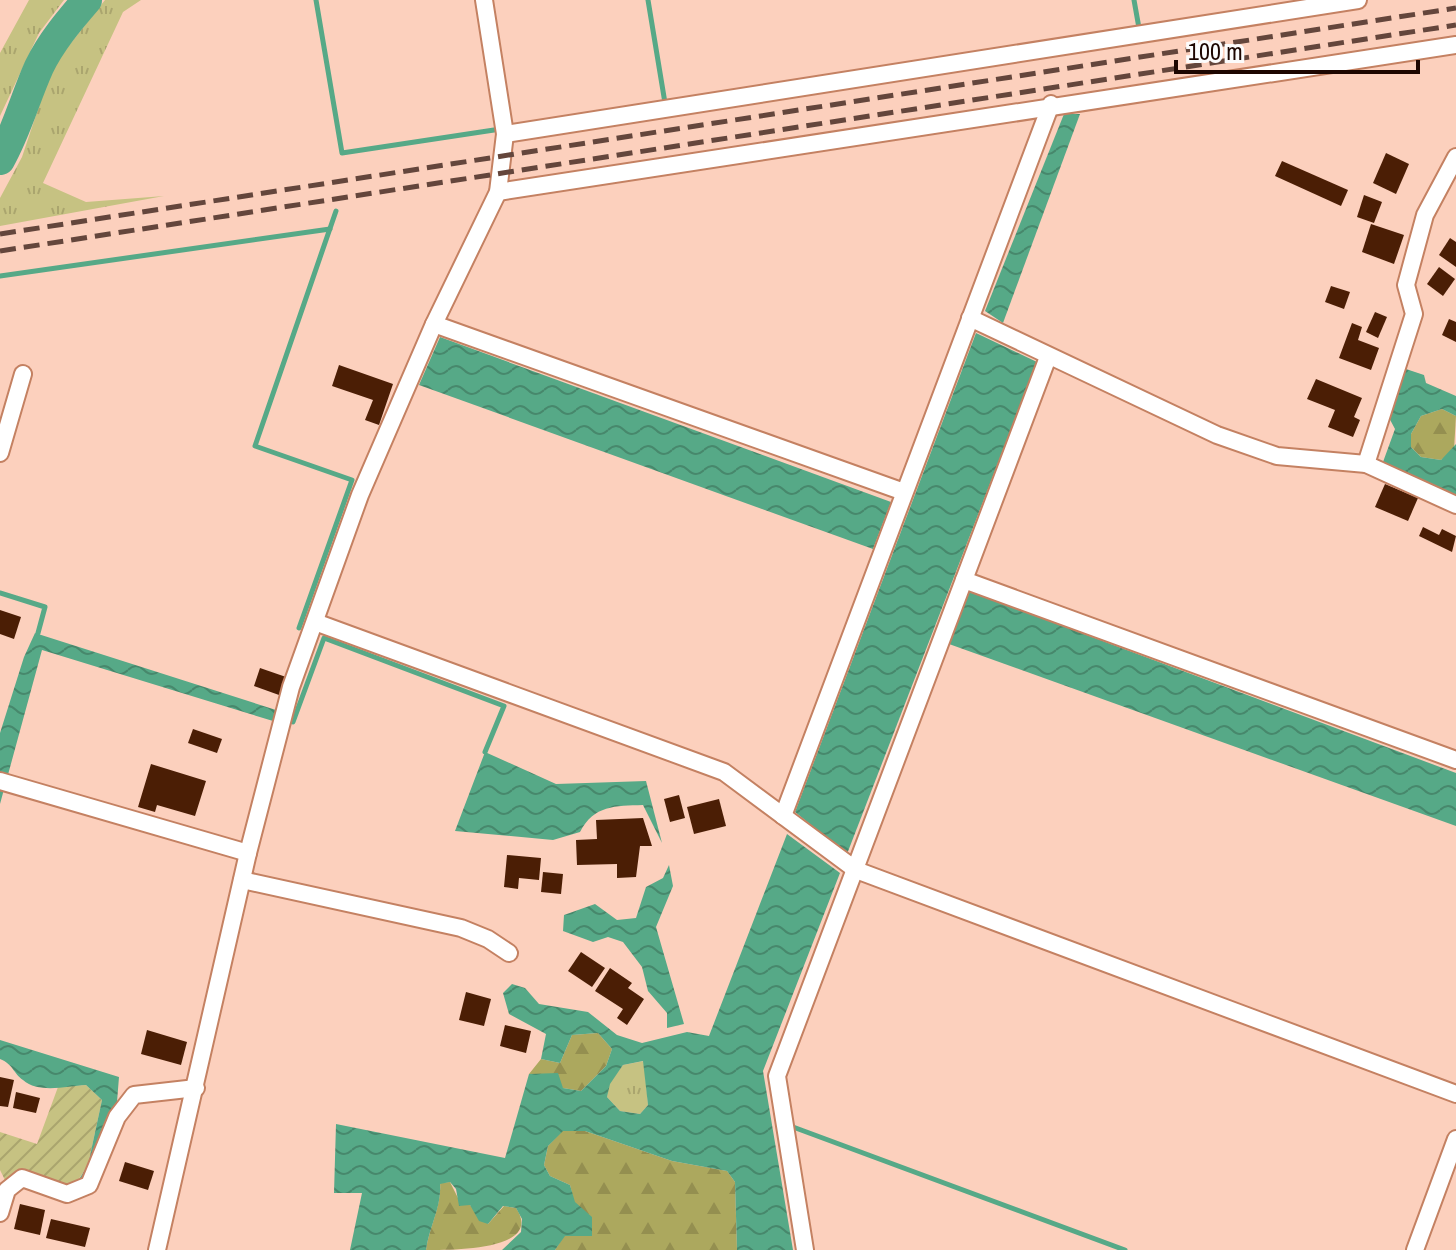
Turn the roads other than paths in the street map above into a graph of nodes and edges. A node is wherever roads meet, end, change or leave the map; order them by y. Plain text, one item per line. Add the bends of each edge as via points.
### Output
1 (484, 0) edge
2 (1358, 0) edge
3 (1456, 45) edge
4 (1051, 104) junction
5 (505, 134) junction
6 (1449, 169) edge
7 (498, 192) junction
8 (970, 318) junction
9 (434, 324) junction
10 (1048, 357) junction
11 (23, 374) dead end
12 (0, 453) edge
13 (1366, 464) junction
14 (904, 492) junction
15 (1456, 505) edge
16 (964, 580) junction
17 (315, 622) junction
18 (1456, 760) edge
19 (5, 782) edge
20 (783, 816) junction
21 (248, 853) junction
22 (856, 870) junction
23 (242, 880) junction
24 (509, 953) dead end
25 (196, 1088) junction
26 (1456, 1094) edge
27 (1456, 1139) edge
28 (0, 1213) edge
29 (157, 1250) edge
30 (805, 1250) edge
31 (1415, 1250) edge

1 - 5 street
2 - 5 street
3 - 4 street
4 - 7 street
4 - 8 street
5 - 7 street
6 - 13 street via 1425,215 1406,285 1414,314
7 - 9 street
8 - 10 street
8 - 14 street
9 - 14 street
9 - 17 street via 360,495
10 - 13 street via 1217,435 1277,456
10 - 16 street
11 - 12 street
13 - 15 street
14 - 20 street
16 - 18 street
16 - 22 street
17 - 20 street via 724,772
17 - 21 street via 291,687
19 - 21 street
20 - 22 street
21 - 23 street
22 - 26 street
22 - 30 street via 777,1076
23 - 24 street via 461,928
23 - 25 street
25 - 28 street via 134,1095 117,1117 89,1185 67,1194 22,1178 7,1190
25 - 29 street
27 - 31 street

